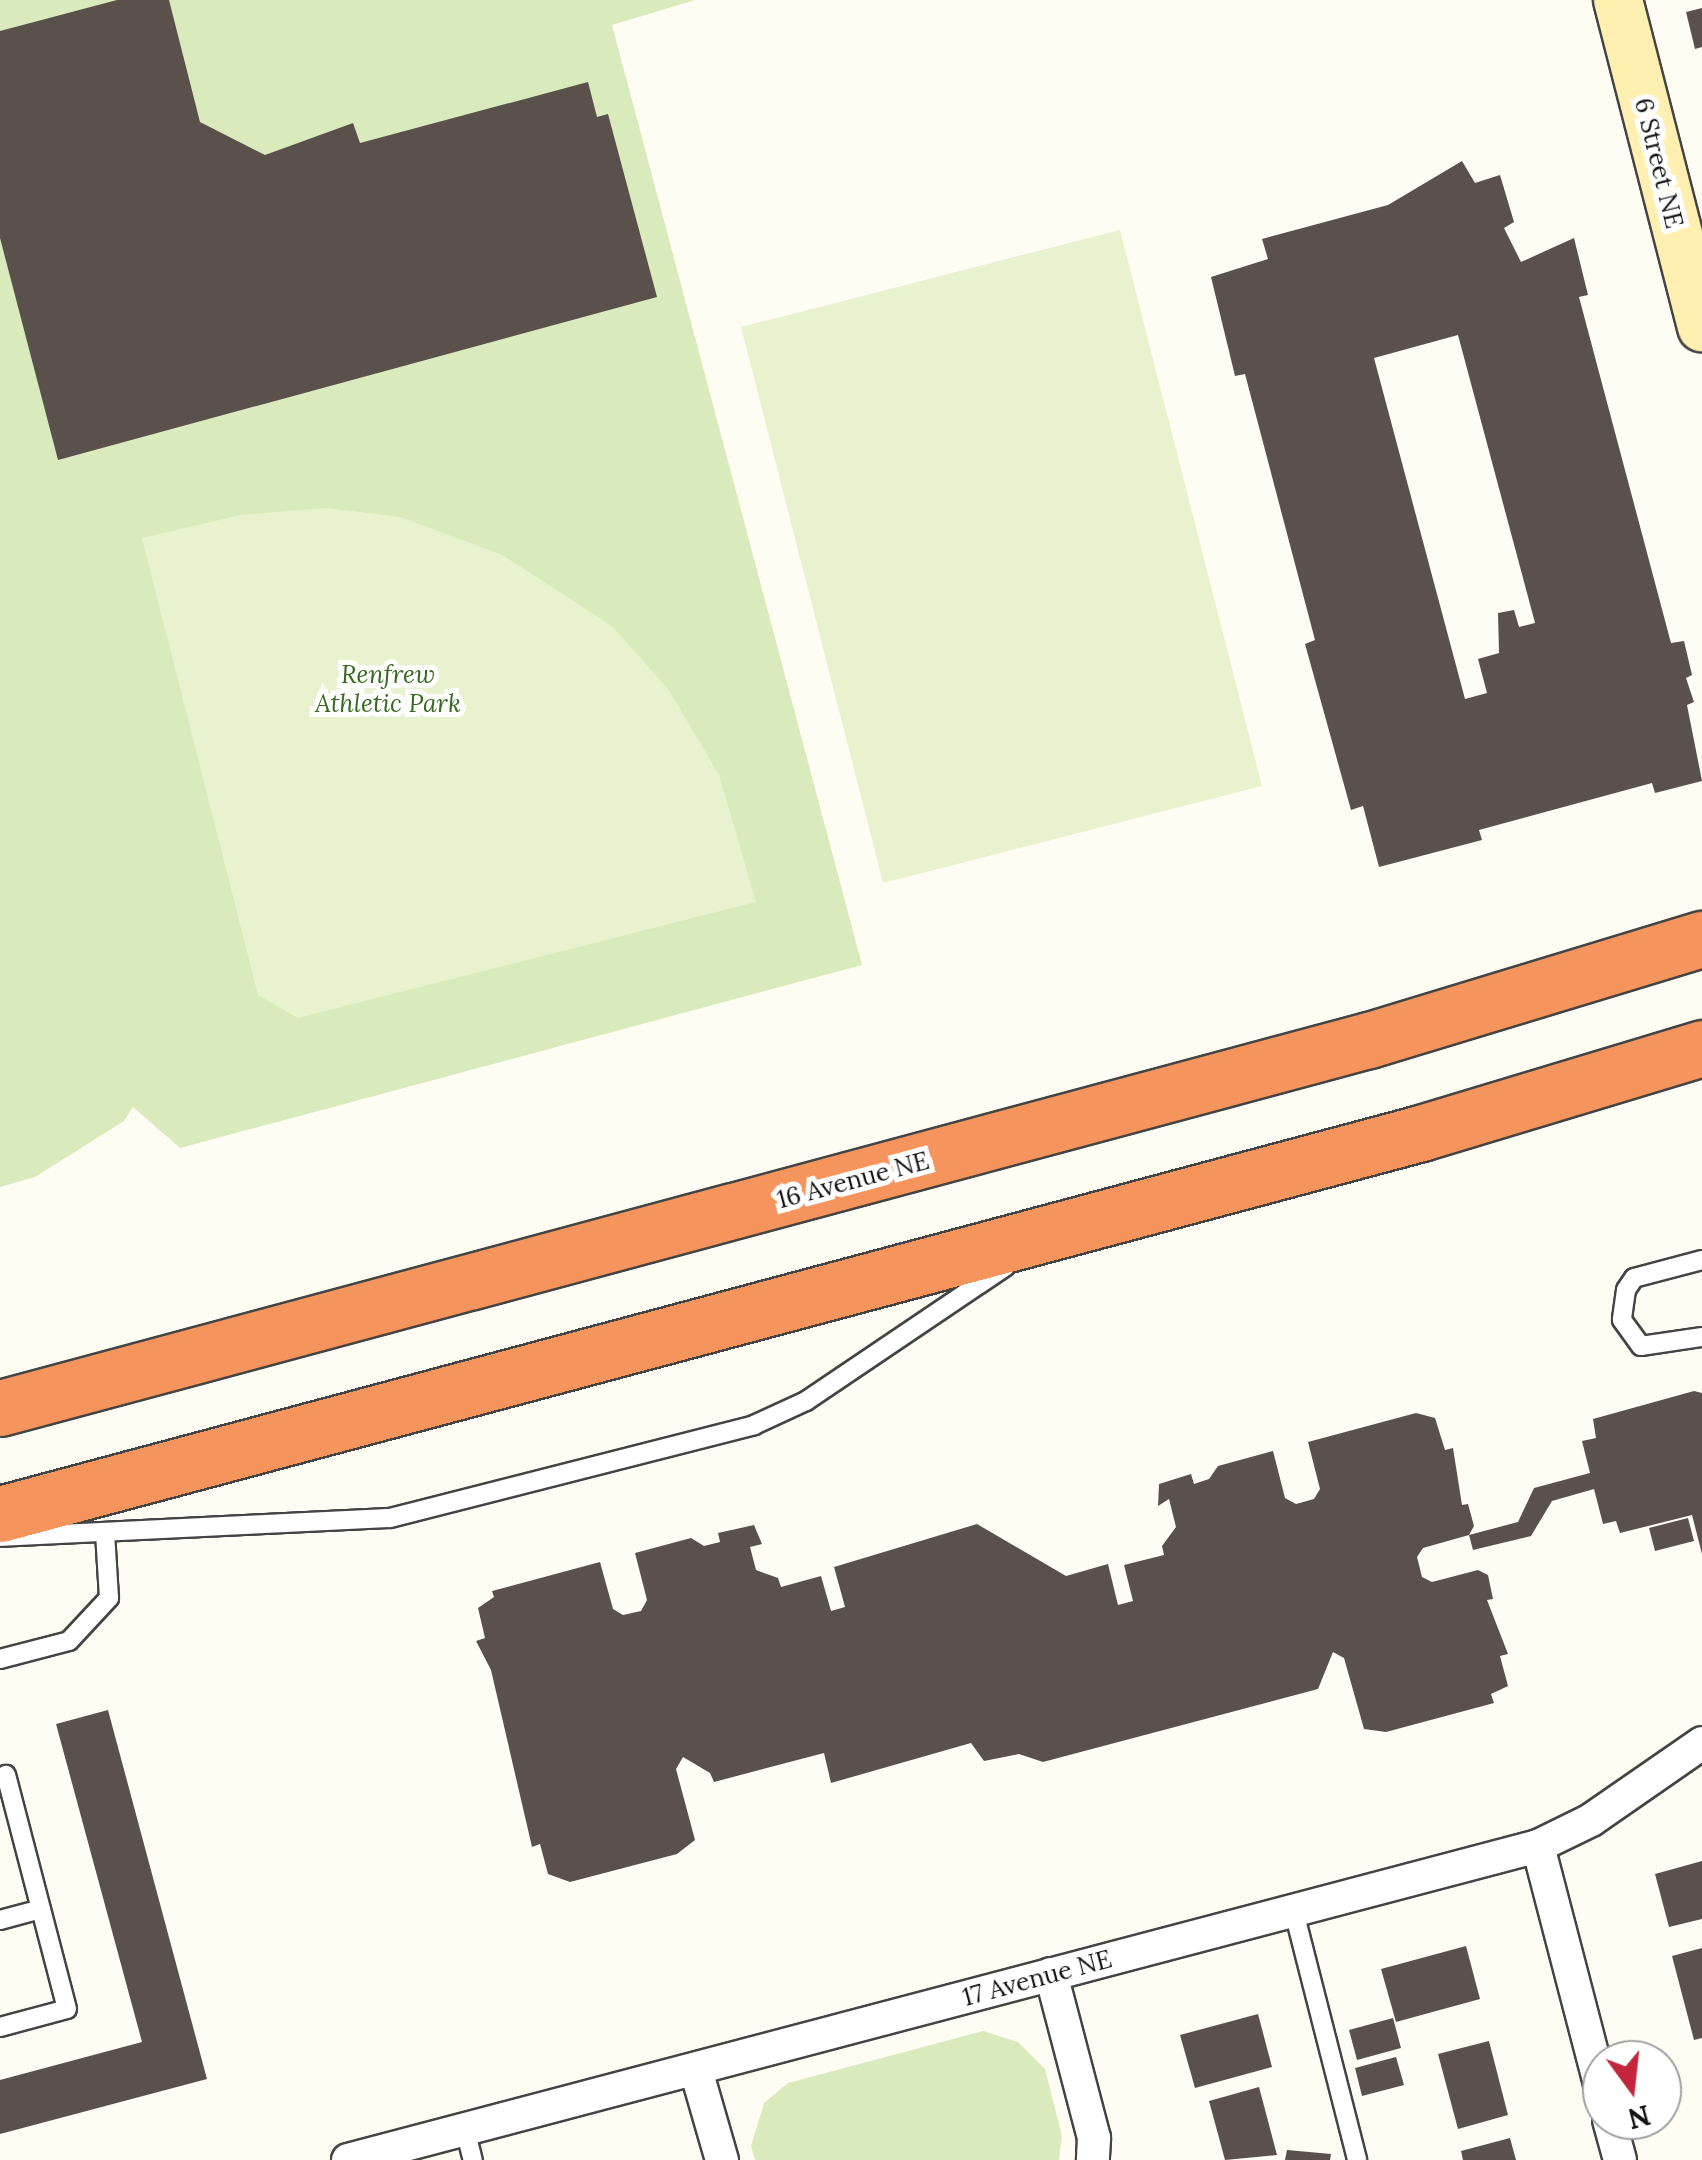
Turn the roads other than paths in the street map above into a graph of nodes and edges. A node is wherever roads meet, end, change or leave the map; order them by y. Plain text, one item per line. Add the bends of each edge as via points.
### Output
1 (1626, 2) edge
2 (1699, 302) edge
3 (1702, 939) edge
4 (1702, 1048) edge
5 (1053, 1233) junction
6 (1702, 1260) edge
7 (1702, 1336) edge
8 (0, 1408) edge
9 (0, 1514) edge
10 (106, 1532) junction
11 (0, 1537) edge
12 (0, 1659) edge
13 (1702, 1743) edge
14 (6, 1776) dead end
15 (1538, 1846) junction
16 (1293, 1908) junction
17 (41, 1909) junction
18 (0, 1920) edge
19 (1051, 1974) junction
20 (0, 2027) edge
21 (1588, 2040) edge
22 (696, 2070) junction
23 (469, 2144) edge
24 (348, 2160) edge
25 (722, 2160) edge
26 (1093, 2160) edge
27 (1357, 2160) edge

1 - 2 street, 6 Street NE
3 - 8 highway, 16 Avenue NE via 1350,1045
4 - 5 highway
5 - 9 highway
5 - 10 lane via 806,1401 754,1425 390,1518
6 - 7 lane via 1634,1278 1622,1320 1641,1346
10 - 11 lane
10 - 12 lane via 110,1598 69,1641
13 - 15 street, 17 Avenue NE via 1590,1820
14 - 17 lane
15 - 16 street, 17 Avenue NE
15 - 21 street
16 - 19 street, 17 Avenue NE
16 - 27 lane
17 - 18 lane
17 - 20 lane via 67,2009
19 - 22 street, 17 Avenue NE
19 - 26 street via 1094,2138
22 - 23 street, 17 Avenue NE
22 - 25 street
23 - 24 street, 17 Avenue NE

